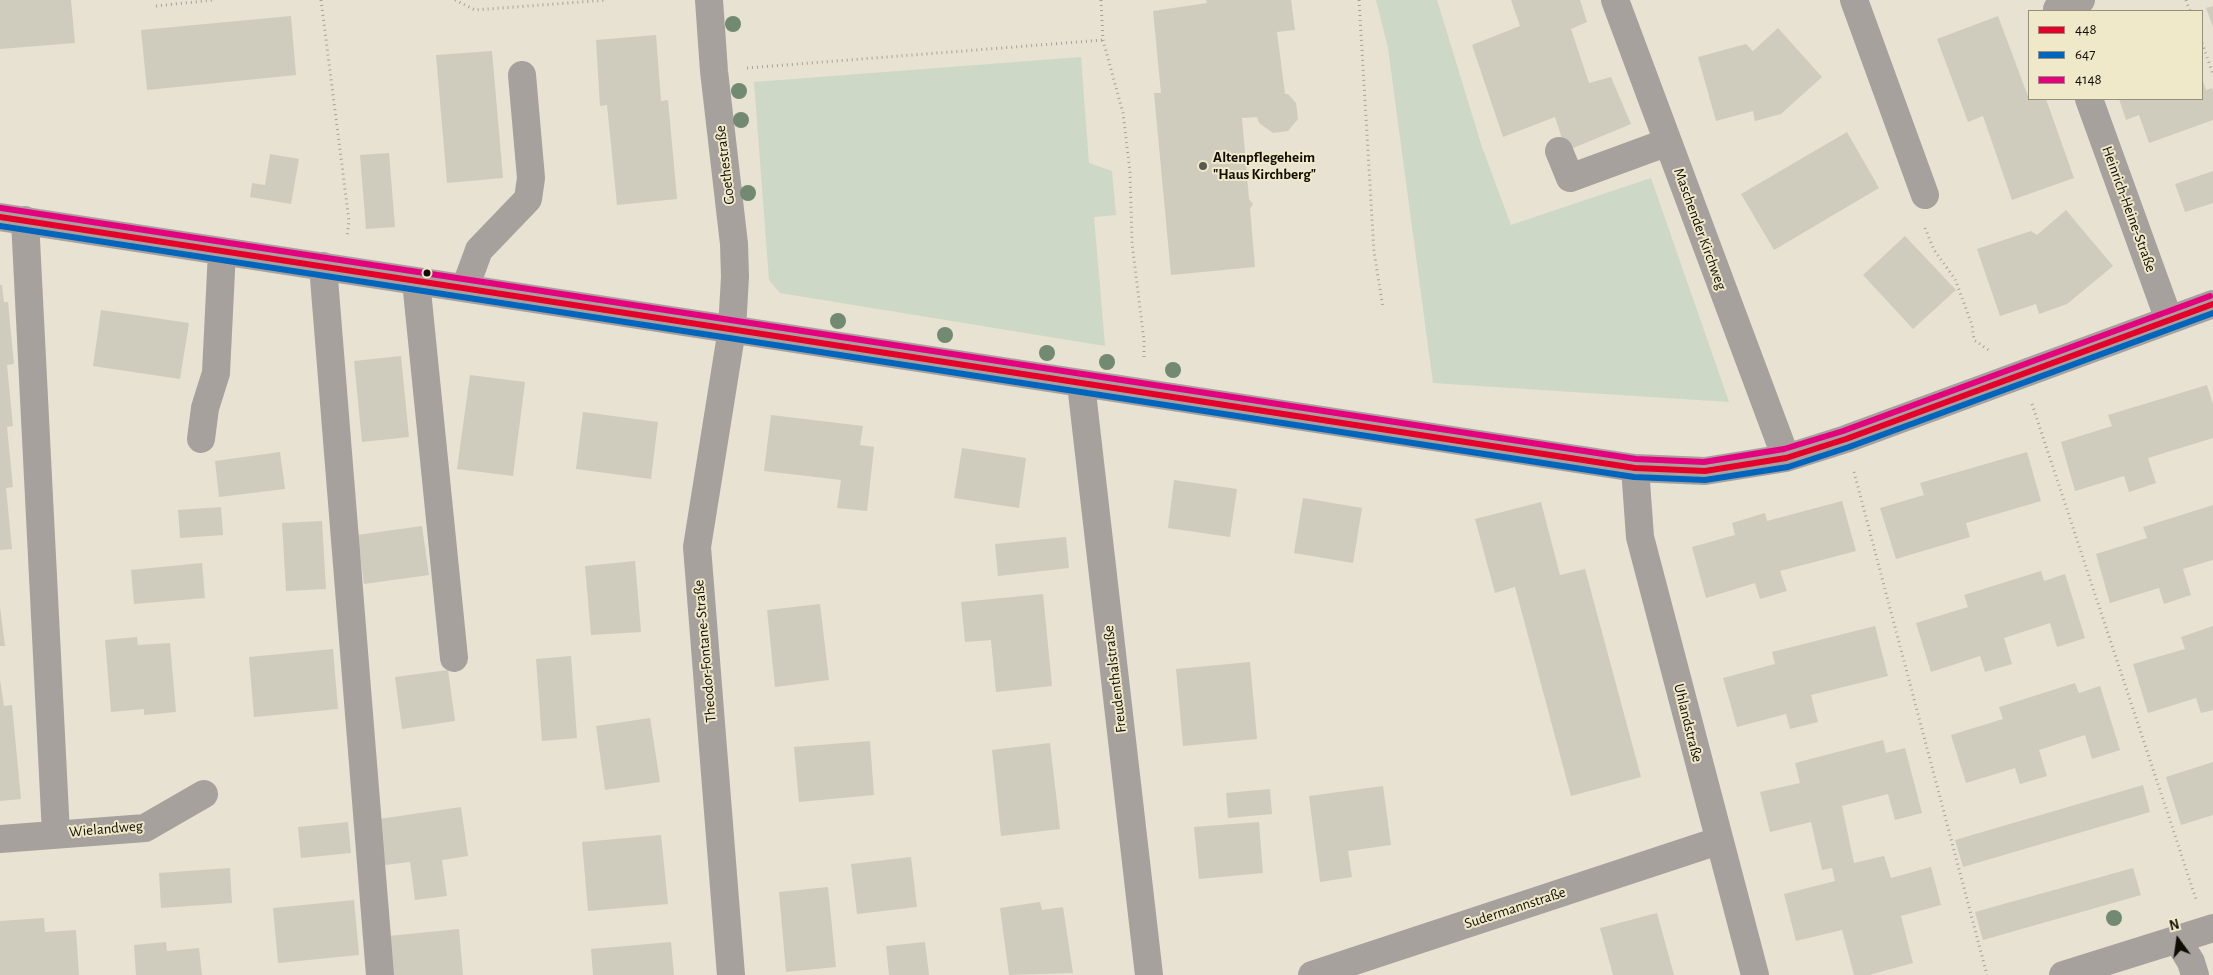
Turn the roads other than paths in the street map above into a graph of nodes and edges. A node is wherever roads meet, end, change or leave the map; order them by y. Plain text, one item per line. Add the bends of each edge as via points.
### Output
1 (709, 0) edge
2 (1615, 0) edge
3 (1854, 0) edge
4 (522, 75) dead end
5 (2090, 100) edge
6 (1668, 142) junction
7 (1560, 151) dead end
8 (1925, 195) road end
9 (13, 219) edge
10 (222, 251) junction
11 (333, 268) junction
12 (416, 281) junction
13 (465, 288) junction
14 (2213, 304) edge
15 (2170, 320) junction
16 (732, 330) junction
17 (1081, 384) junction
18 (201, 439) dead end
19 (1786, 458) junction
20 (1636, 468) junction
21 (454, 658) dead end
22 (204, 794) dead end
23 (56, 834) junction
24 (0, 839) edge
25 (1718, 841) junction
26 (2210, 928) edge
27 (2177, 939) junction
28 (380, 975) edge
29 (731, 975) edge
30 (1150, 975) edge
31 (1312, 975) edge
32 (1755, 975) edge
33 (2063, 975) edge
34 (2195, 975) edge

1 - 16 street, Goethestraße via 734,244
2 - 6 street, Maschender Kirchweg
3 - 8 street
4 - 13 street via 531,178 528,199 478,250
5 - 15 street, Heinrich-Heine-Straße
6 - 7 street via 1570,178
6 - 19 street, Maschender Kirchweg
9 - 10 street
9 - 23 street
10 - 11 street
10 - 18 street via 216,373 205,408
11 - 12 street
11 - 28 street
12 - 13 street
12 - 21 street
13 - 16 street
14 - 15 street
15 - 19 street via 1846,440
16 - 17 street
16 - 29 street, Theodor-Fontane-Straße via 697,547
17 - 20 street
17 - 30 street, Freudenthalstraße
19 - 20 street via 1705,471
20 - 25 street, Uhlandstraße via 1640,537
22 - 23 street, Wielandweg via 145,828
23 - 24 street, Wielandweg
25 - 31 street, Sudermannstraße
25 - 32 street, Uhlandstraße
26 - 27 street
27 - 33 street
27 - 34 street

